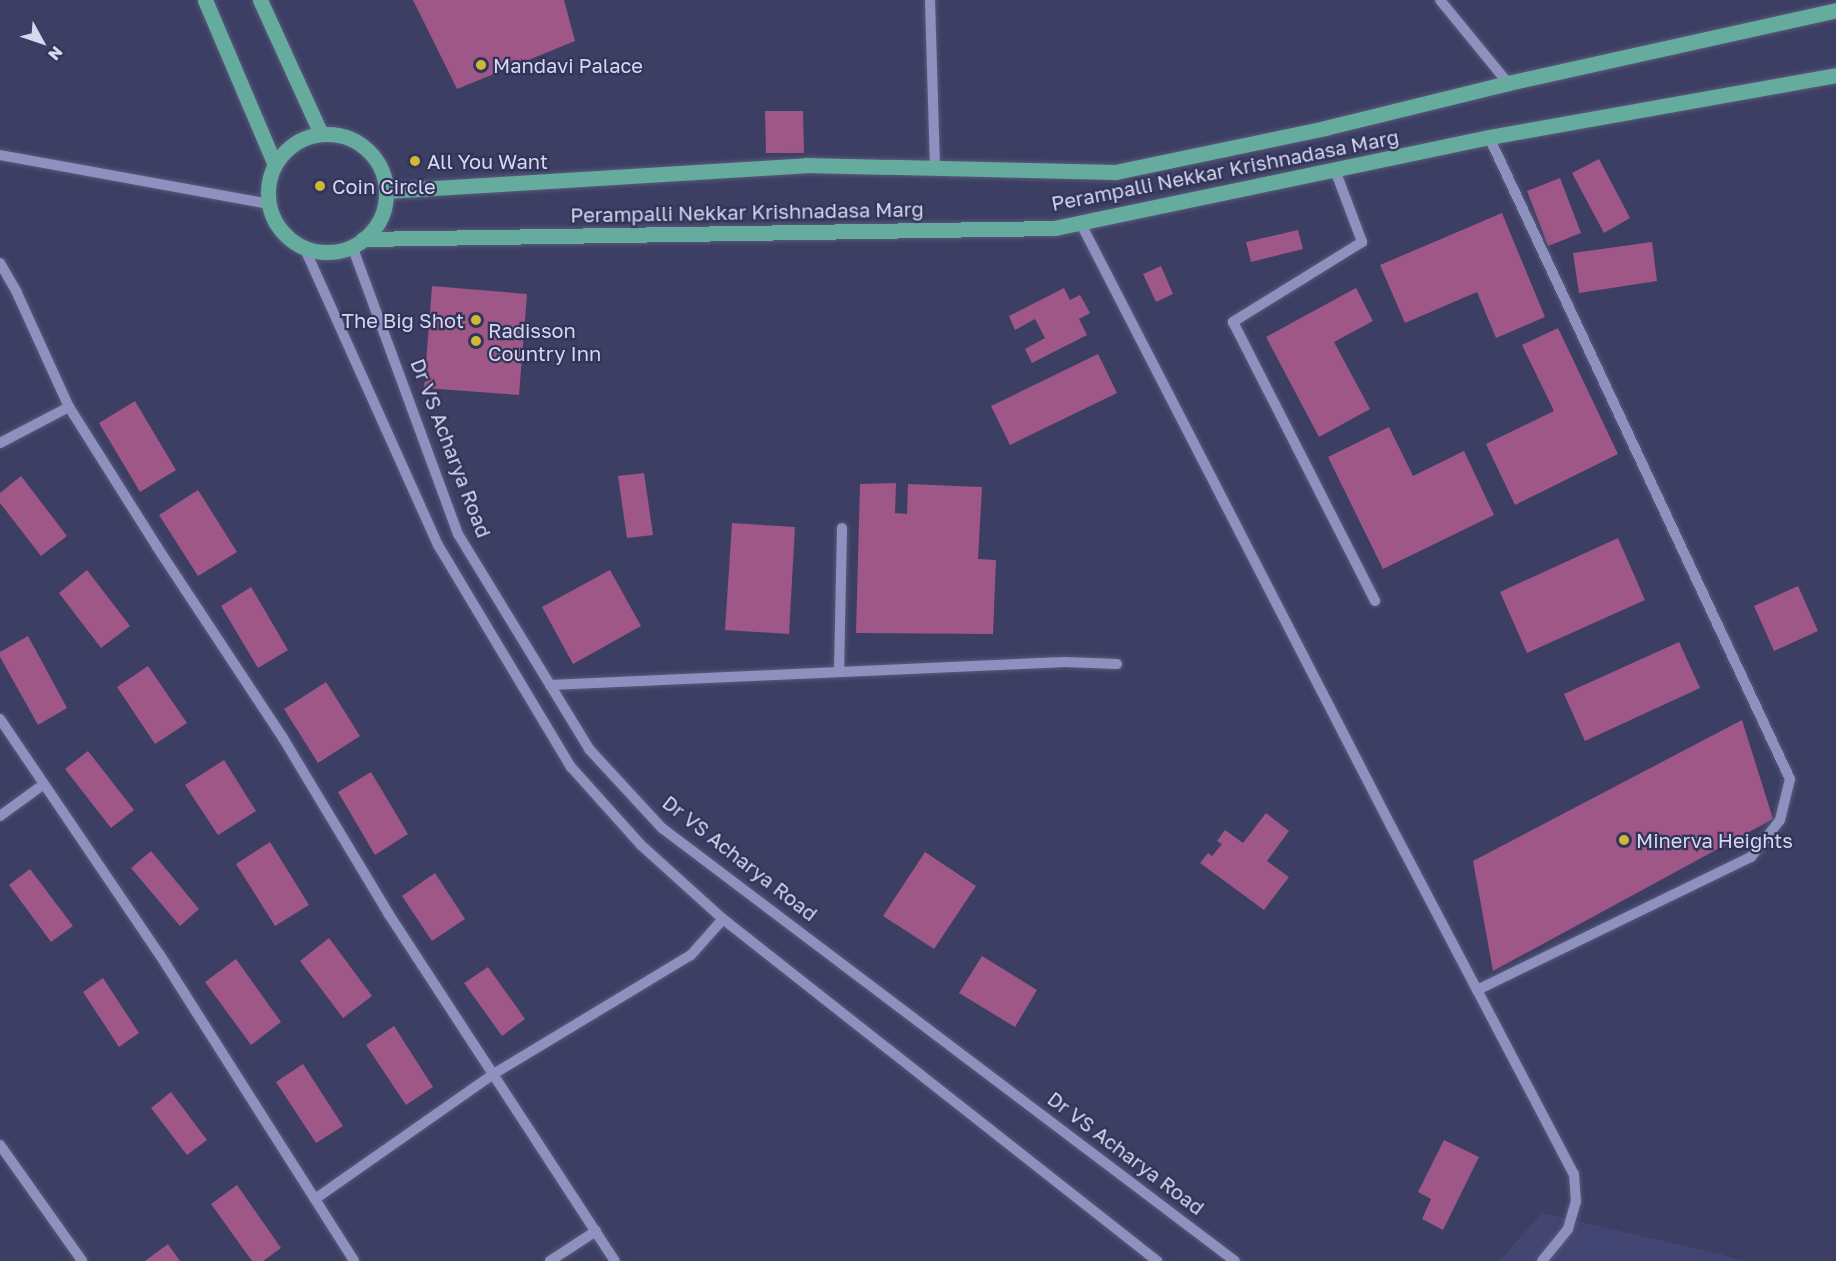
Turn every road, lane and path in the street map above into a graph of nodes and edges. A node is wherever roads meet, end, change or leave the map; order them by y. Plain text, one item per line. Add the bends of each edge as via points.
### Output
1 (206, 0) edge
2 (260, 0) edge
3 (930, 0) edge
4 (1440, 0) edge
5 (1836, 9) edge
6 (1836, 75) edge
7 (1508, 83) junction
8 (321, 134) junction
9 (1489, 137) junction
10 (0, 155) edge
11 (274, 165) junction
12 (935, 168) junction
13 (1335, 170) junction
14 (128, 178) dead end
15 (386, 191) junction
16 (268, 204) junction
17 (1082, 224) junction
18 (358, 243) junction
19 (304, 247) junction
20 (0, 263) edge
21 (69, 407) junction
22 (0, 443) edge
23 (842, 528) dead end
24 (1375, 600) dead end
25 (1117, 664) dead end
26 (839, 672) junction
27 (550, 685) junction
28 (0, 719) edge
29 (44, 784) junction
30 (0, 816) edge
31 (723, 919) junction
32 (1477, 990) junction
33 (492, 1074) junction
34 (0, 1145) edge
35 (315, 1199) junction
36 (596, 1231) junction
37 (82, 1261) edge
38 (354, 1261) edge
39 (550, 1261) edge
40 (615, 1261) edge
41 (1157, 1261) edge
42 (1235, 1261) edge
43 (1542, 1261) edge

1 - 11 main road
2 - 8 main road
3 - 12 street
4 - 7 street
5 - 7 main road, Perampalli Nekkar Krishnadasa Marg
6 - 9 main road, Perampalli Nekkar Krishnadasa Marg
7 - 12 main road, Perampalli Nekkar Krishnadasa Marg via 1325,128 1114,172
8 - 11 main road via 302,138
8 - 15 main road via 359,142 373,155
9 - 13 main road, Perampalli Nekkar Krishnadasa Marg
9 - 32 street via 1790,779 1780,820 1750,857
10 - 16 street
11 - 16 main road via 268,184
12 - 15 main road, Perampalli Nekkar Krishnadasa Marg via 806,165
13 - 17 main road, Perampalli Nekkar Krishnadasa Marg
13 - 24 street via 1362,242 1233,321
14 - 16 street
15 - 18 main road via 384,210 374,228
16 - 19 main road via 287,237
17 - 18 main road, Perampalli Nekkar Krishnadasa Marg via 1054,228
17 - 32 street
18 - 19 main road via 323,252
18 - 27 street, Dr VS Acharya Road via 458,534
19 - 31 street via 438,545 571,767 641,845
20 - 21 street
21 - 22 street
21 - 33 street via 283,738 388,913
23 - 26 street
25 - 26 street via 1065,662
26 - 27 street
27 - 42 street, Dr VS Acharya Road via 589,749 662,828
28 - 29 street
29 - 30 street
29 - 35 street via 160,955
31 - 33 street via 691,955
31 - 41 street
32 - 43 street via 1574,1174 1576,1201 1568,1229
33 - 35 street
33 - 36 street
34 - 37 street
35 - 38 street
36 - 39 street
36 - 40 street

